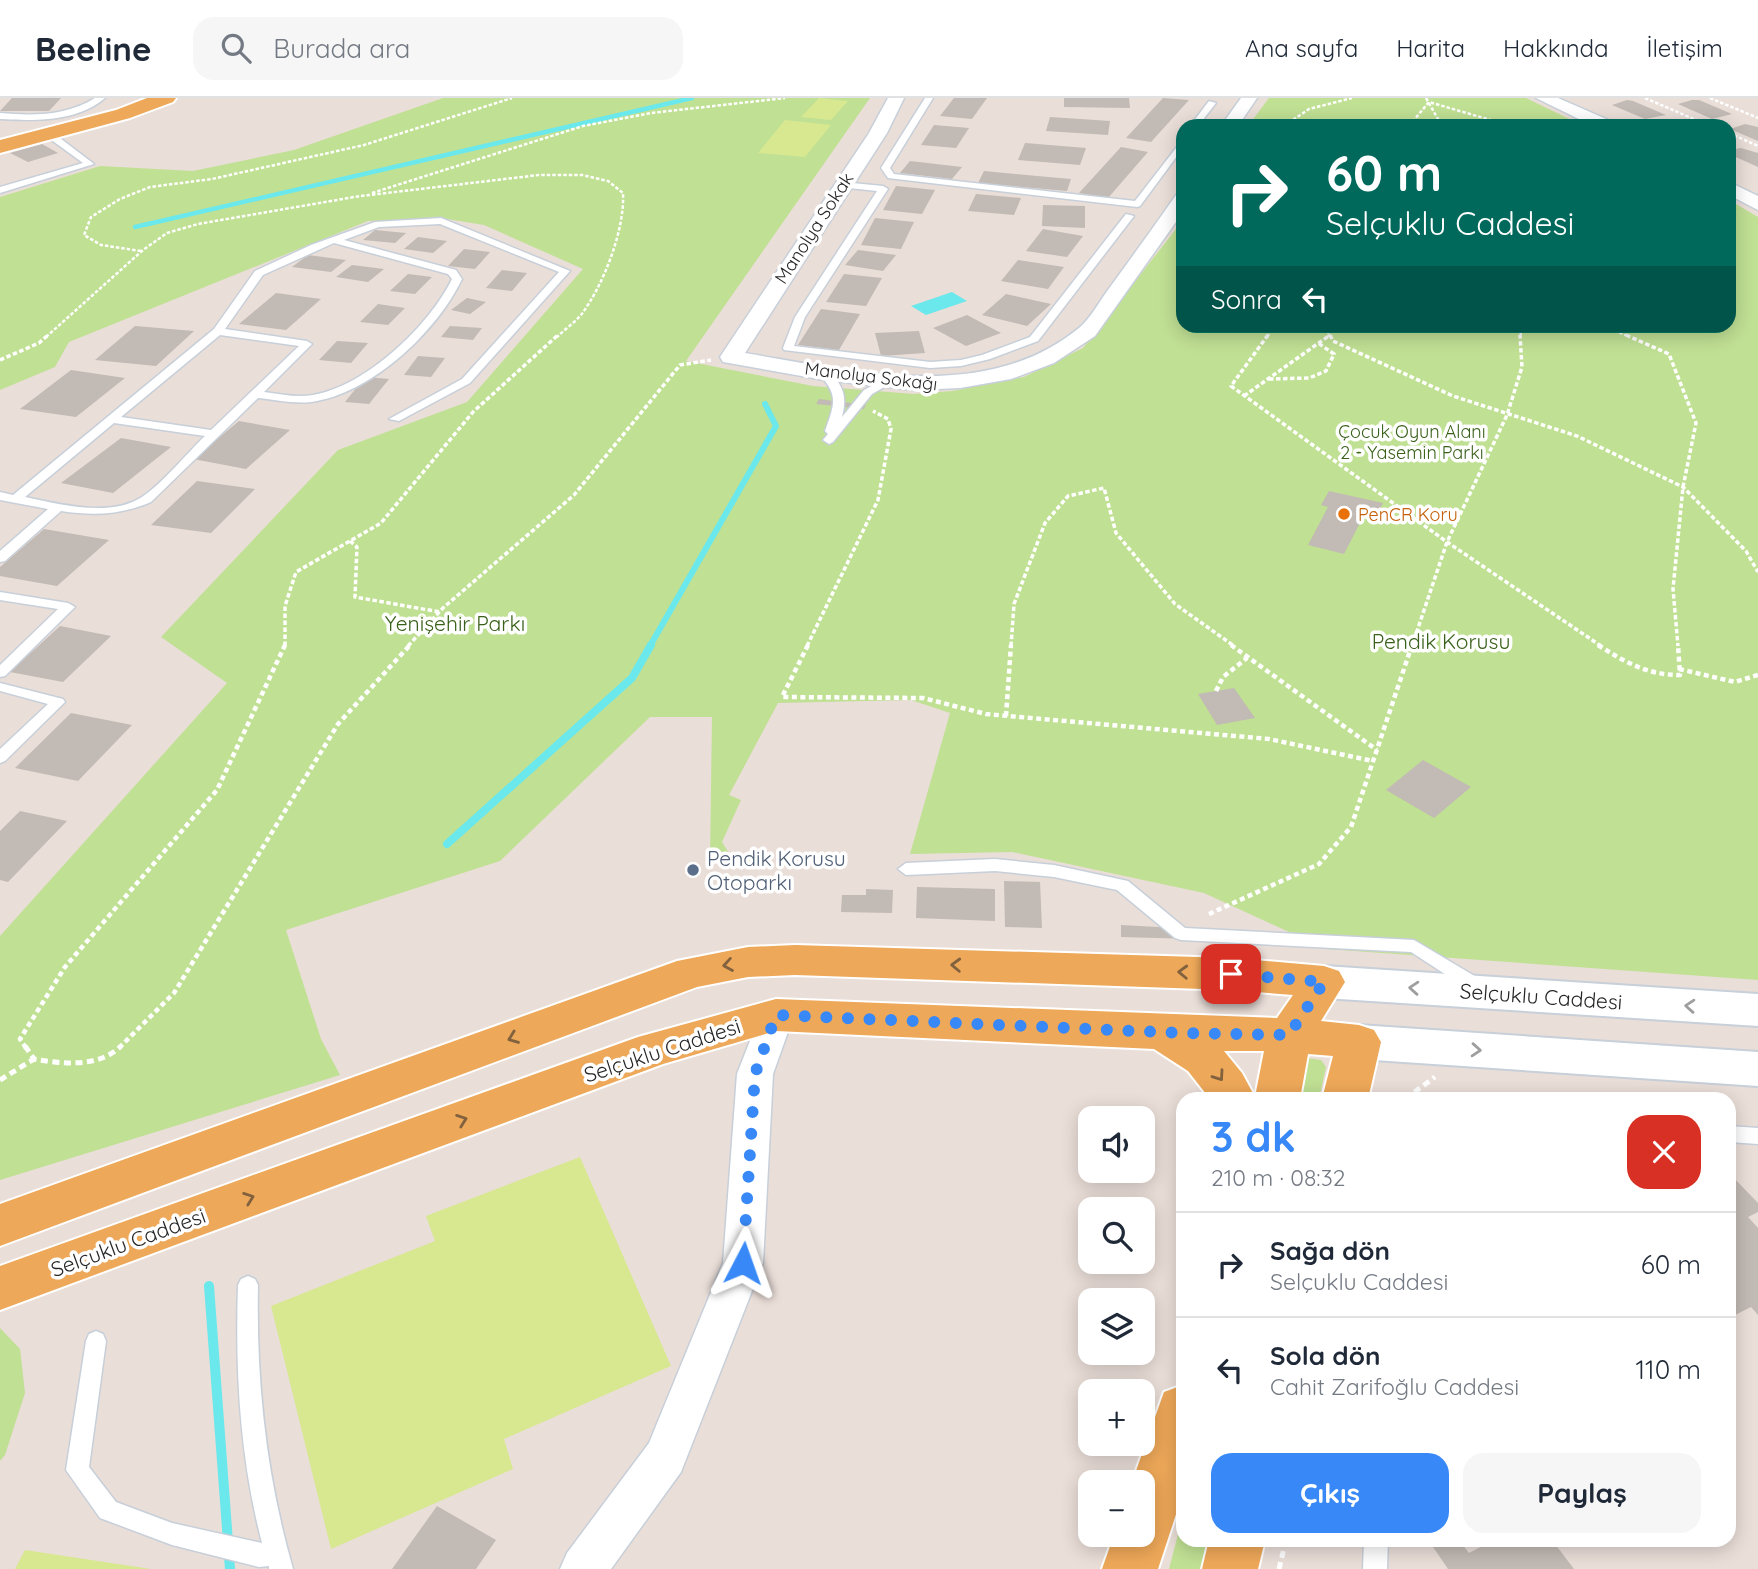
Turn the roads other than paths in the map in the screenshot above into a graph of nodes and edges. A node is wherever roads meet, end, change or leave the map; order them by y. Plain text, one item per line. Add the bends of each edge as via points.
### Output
1 (101, 98) edge
2 (145, 98) edge
3 (166, 98) edge
4 (895, 98) edge
5 (929, 98) edge
6 (1250, 98) edge
7 (1544, 98) edge
8 (1212, 103) dead end
9 (0, 116) edge
10 (1200, 119) edge
11 (1234, 119) edge
12 (1591, 119) edge
13 (49, 134) junction
14 (0, 139) edge
15 (0, 147) edge
16 (1176, 151) edge
17 (842, 186) junction
18 (0, 190) edge
19 (1736, 191) edge
20 (1758, 204) edge
21 (1176, 209) edge
22 (1129, 216) dead end
23 (334, 240) junction
24 (218, 331) junction
25 (731, 357) joint
26 (822, 371) junction
27 (889, 381) junction
28 (253, 394) junction
29 (113, 419) junction
30 (395, 419) dead end
31 (212, 434) junction
32 (0, 496) edge
33 (15, 499) junction
34 (59, 506) junction
35 (0, 558) edge
36 (0, 597) edge
37 (0, 673) edge
38 (0, 687) edge
39 (0, 758) edge
40 (906, 869) dead end
41 (1324, 982) junction
42 (1488, 993) junction
43 (1758, 1010) edge
44 (776, 1015) junction
45 (1160, 1032) junction
46 (1289, 1035) junction
47 (1359, 1042) junction
48 (1758, 1069) edge
49 (1229, 1092) edge
50 (1278, 1092) edge
51 (1347, 1092) edge
52 (1736, 1134) edge
53 (1758, 1136) edge
54 (0, 1225) edge
55 (248, 1285) dead end
56 (0, 1288) edge
57 (96, 1341) dead end
58 (1176, 1431) edge
59 (1155, 1494) edge
60 (1137, 1547) edge
61 (1235, 1547) edge
62 (1376, 1547) edge
63 (272, 1559) edge
64 (583, 1569) edge
65 (1130, 1569) edge
66 (1230, 1569) edge
67 (1375, 1569) edge

1 - 9 lane via 86,107 46,117
2 - 14 main road
3 - 13 main road
4 - 17 street, Manolya Sokak
5 - 16 lane via 885,168 891,176 1137,204
6 - 11 street
7 - 12 street
8 - 10 lane
13 - 15 main road
13 - 18 lane via 90,164
17 - 22 lane via 883,189 800,317 788,348 930,365 961,363 1012,349 1034,339
17 - 25 street, Manolya Sokak
19 - 20 street
21 - 27 street, Manolya Sokağı via 1088,332 1066,349 1016,372 978,382
23 - 24 lane via 259,273
23 - 28 lane via 452,272 457,279 453,292 404,349 334,392 311,399
23 - 30 lane via 378,223 441,221 565,271 466,382
24 - 28 lane via 307,344
24 - 29 lane
25 - 26 street, Manolya Sokağı
26 - 27 street, Manolya Sokağı
26 - 27 lane via 837,383 841,401 828,440 868,391
28 - 31 lane
29 - 31 lane
29 - 33 lane
31 - 34 lane via 147,499 127,509 108,512
32 - 33 lane
33 - 34 lane
34 - 35 lane
36 - 37 lane via 68,607
38 - 39 lane via 58,702
40 - 42 lane via 995,864 1122,885 1181,934 1414,946
42 -> 41 main road, Selçuklu Caddesi
41 - 46 main road
41 - 47 main road
41 -> 54 main road, Selçuklu Caddesi via 1231,974 795,960 692,972
43 -> 42 main road, Selçuklu Caddesi
44 - 45 main road, Selçuklu Caddesi
56 -> 44 main road, Selçuklu Caddesi via 654,1049
44 - 64 street via 755,1074 743,1263 665,1457
45 - 46 main road, Selçuklu Caddesi
45 -> 49 main road via 1195,1049 1220,1074
46 - 47 main road, Selçuklu Caddesi
46 - 50 main road
47 -> 48 main road, Selçuklu Caddesi
47 - 51 main road
52 - 53 lane
55 - 63 lane via 245,1336 252,1440
57 - 63 lane via 78,1470 108,1510 172,1534
58 - 59 main road
60 - 65 main road
61 - 66 main road
62 - 67 lane

